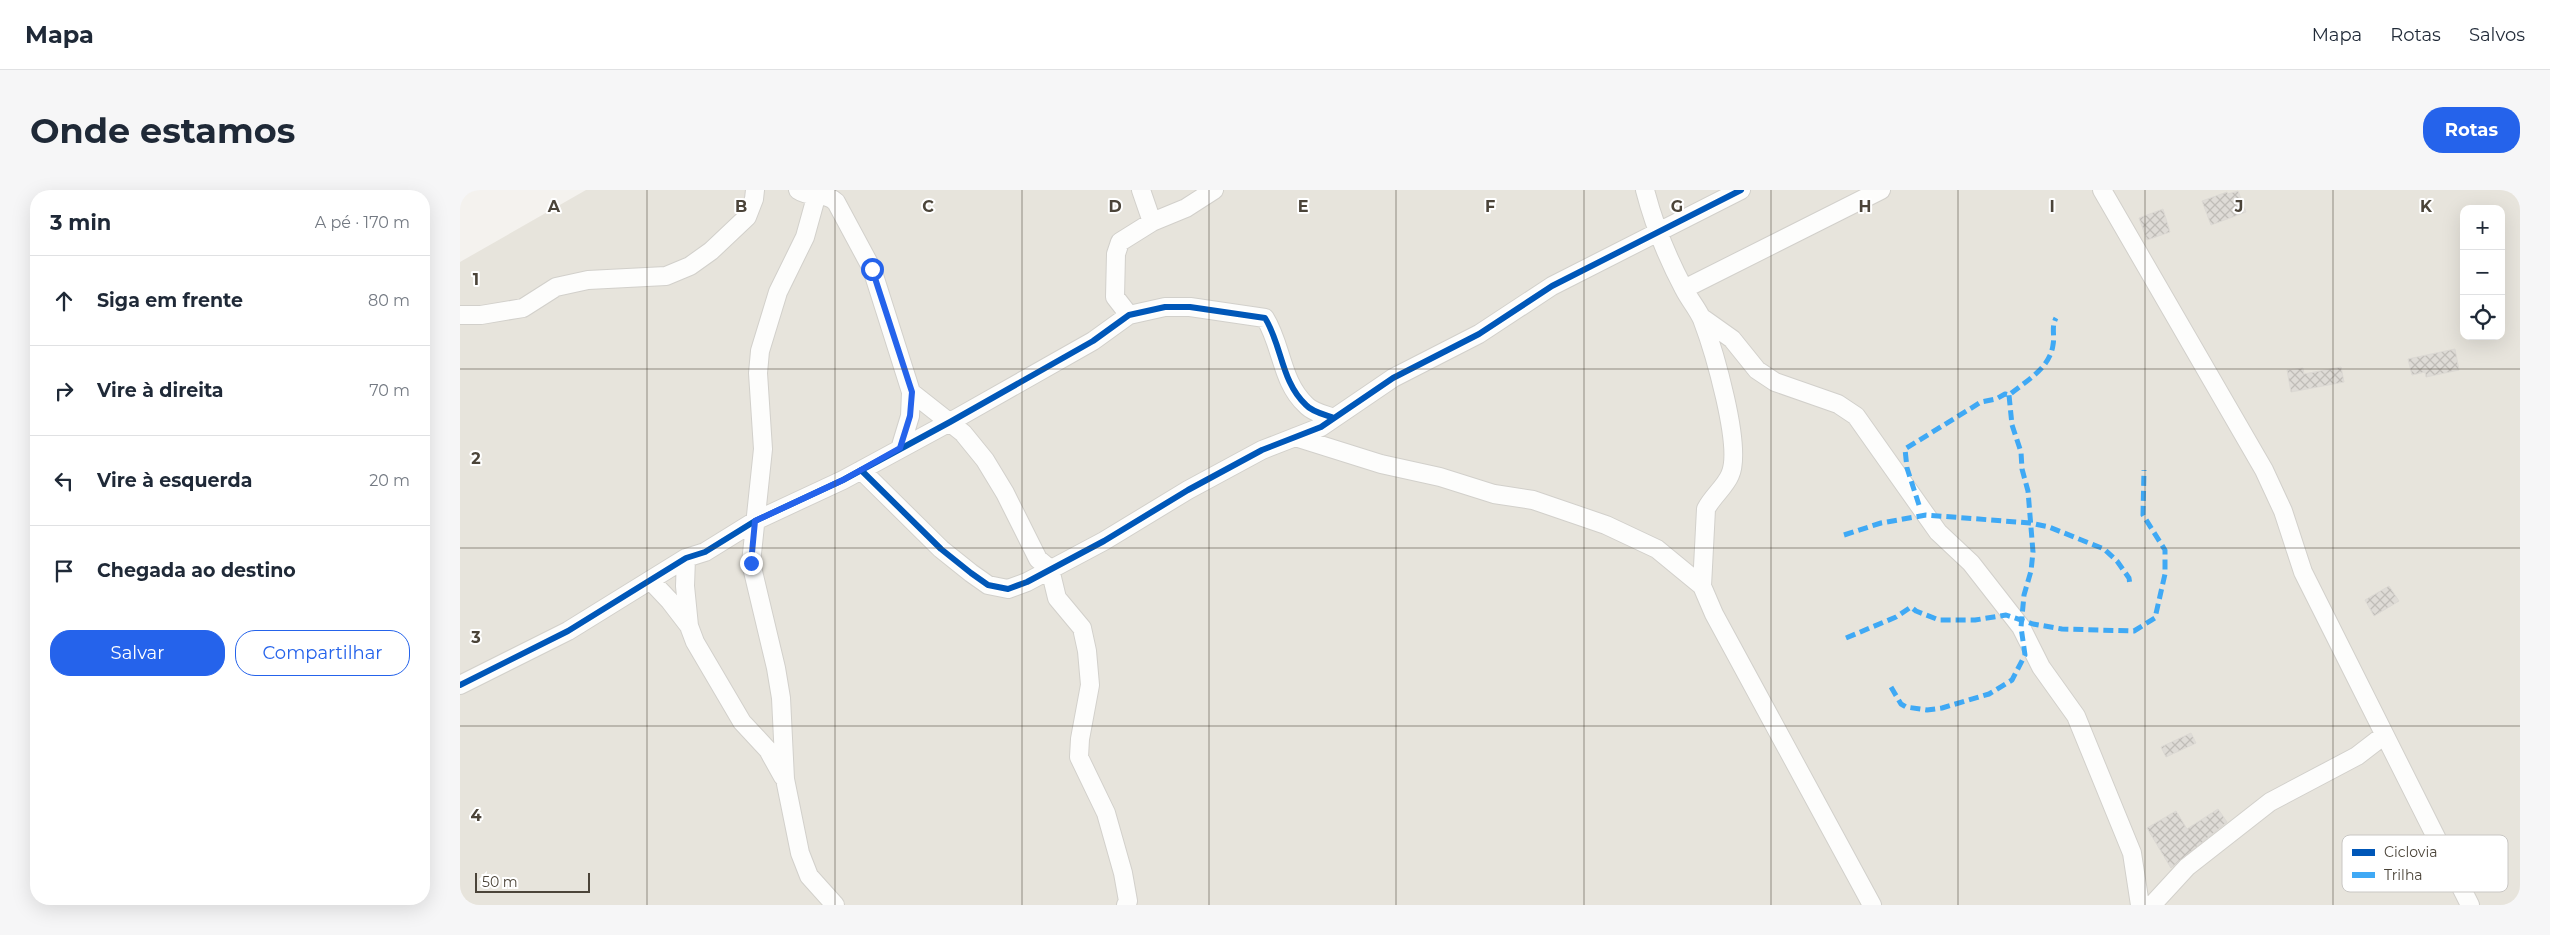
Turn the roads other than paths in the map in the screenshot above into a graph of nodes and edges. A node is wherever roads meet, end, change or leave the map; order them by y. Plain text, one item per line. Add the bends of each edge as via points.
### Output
1 (755, 190) edge
2 (798, 190) edge
3 (1141, 190) edge
4 (1214, 190) edge
5 (1645, 190) edge
6 (1741, 190) edge
7 (1881, 190) edge
8 (2102, 190) edge
9 (817, 193) edge
10 (1152, 222) junction
11 (1656, 232) junction
12 (1684, 289) junction
13 (460, 315) edge
14 (1129, 315) junction
15 (1701, 317) junction
16 (912, 392) junction
17 (1334, 418) junction
18 (950, 422) junction
19 (1295, 437) junction
20 (900, 448) junction
21 (861, 470) junction
22 (755, 521) junction
23 (686, 558) junction
24 (1050, 569) junction
25 (651, 581) junction
26 (1702, 586) junction
27 (689, 626) junction
28 (460, 685) edge
29 (2383, 736) junction
30 (785, 779) junction
31 (2434, 835) edge
32 (2463, 892) edge
33 (834, 905) edge
34 (1126, 905) edge
35 (1872, 905) edge
36 (2140, 905) edge
37 (2152, 905) edge
38 (2470, 905) edge

1 - 13 street via 747,217 690,266 666,276 588,280 556,287 523,308
2 - 9 street
3 - 10 street
4 - 10 street via 1186,208
5 - 11 street
6 - 11 street
7 - 12 street
8 - 29 street via 2264,470 2283,511 2303,572
9 - 16 street via 836,202 872,269
9 - 22 street via 805,237 778,292 760,351 758,372 763,449
10 - 14 street via 1120,242 1116,254 1115,297
11 - 12 street
11 - 17 street via 1552,286 1479,334 1393,378
12 - 15 street
14 - 17 street via 1165,307 1190,307 1265,318 1273,330 1289,384 1307,407
14 - 18 street via 1093,341
15 - 26 street via 1720,380 1733,456 1730,475 1706,509
15 - 36 street via 1732,338 1757,370 1775,382 1838,404 1856,416 1938,532 1971,563 2021,627 2041,667 2076,716 2132,853
16 - 18 street
16 - 20 street via 910,416
17 - 19 street
18 - 20 street
18 - 24 street via 985,460 1038,559
19 - 24 street via 1262,450 1188,490 1104,542
19 - 26 street via 1494,494 1533,500 1597,522 1657,548
20 - 21 street
21 - 22 street
21 - 24 street via 941,549 988,585 1008,589
22 - 23 street via 705,552
22 - 30 street via 751,563 777,676
23 - 25 street
23 - 27 street
24 - 34 street via 1057,598 1082,628 1090,685 1079,757 1106,813 1124,874
25 - 27 street
25 - 28 street via 568,631
26 - 35 street via 1714,614
27 - 30 street via 742,722 768,750
29 - 31 street
29 - 37 street via 2358,756 2270,802 2187,867
30 - 33 street via 800,853 809,876
32 - 38 street

